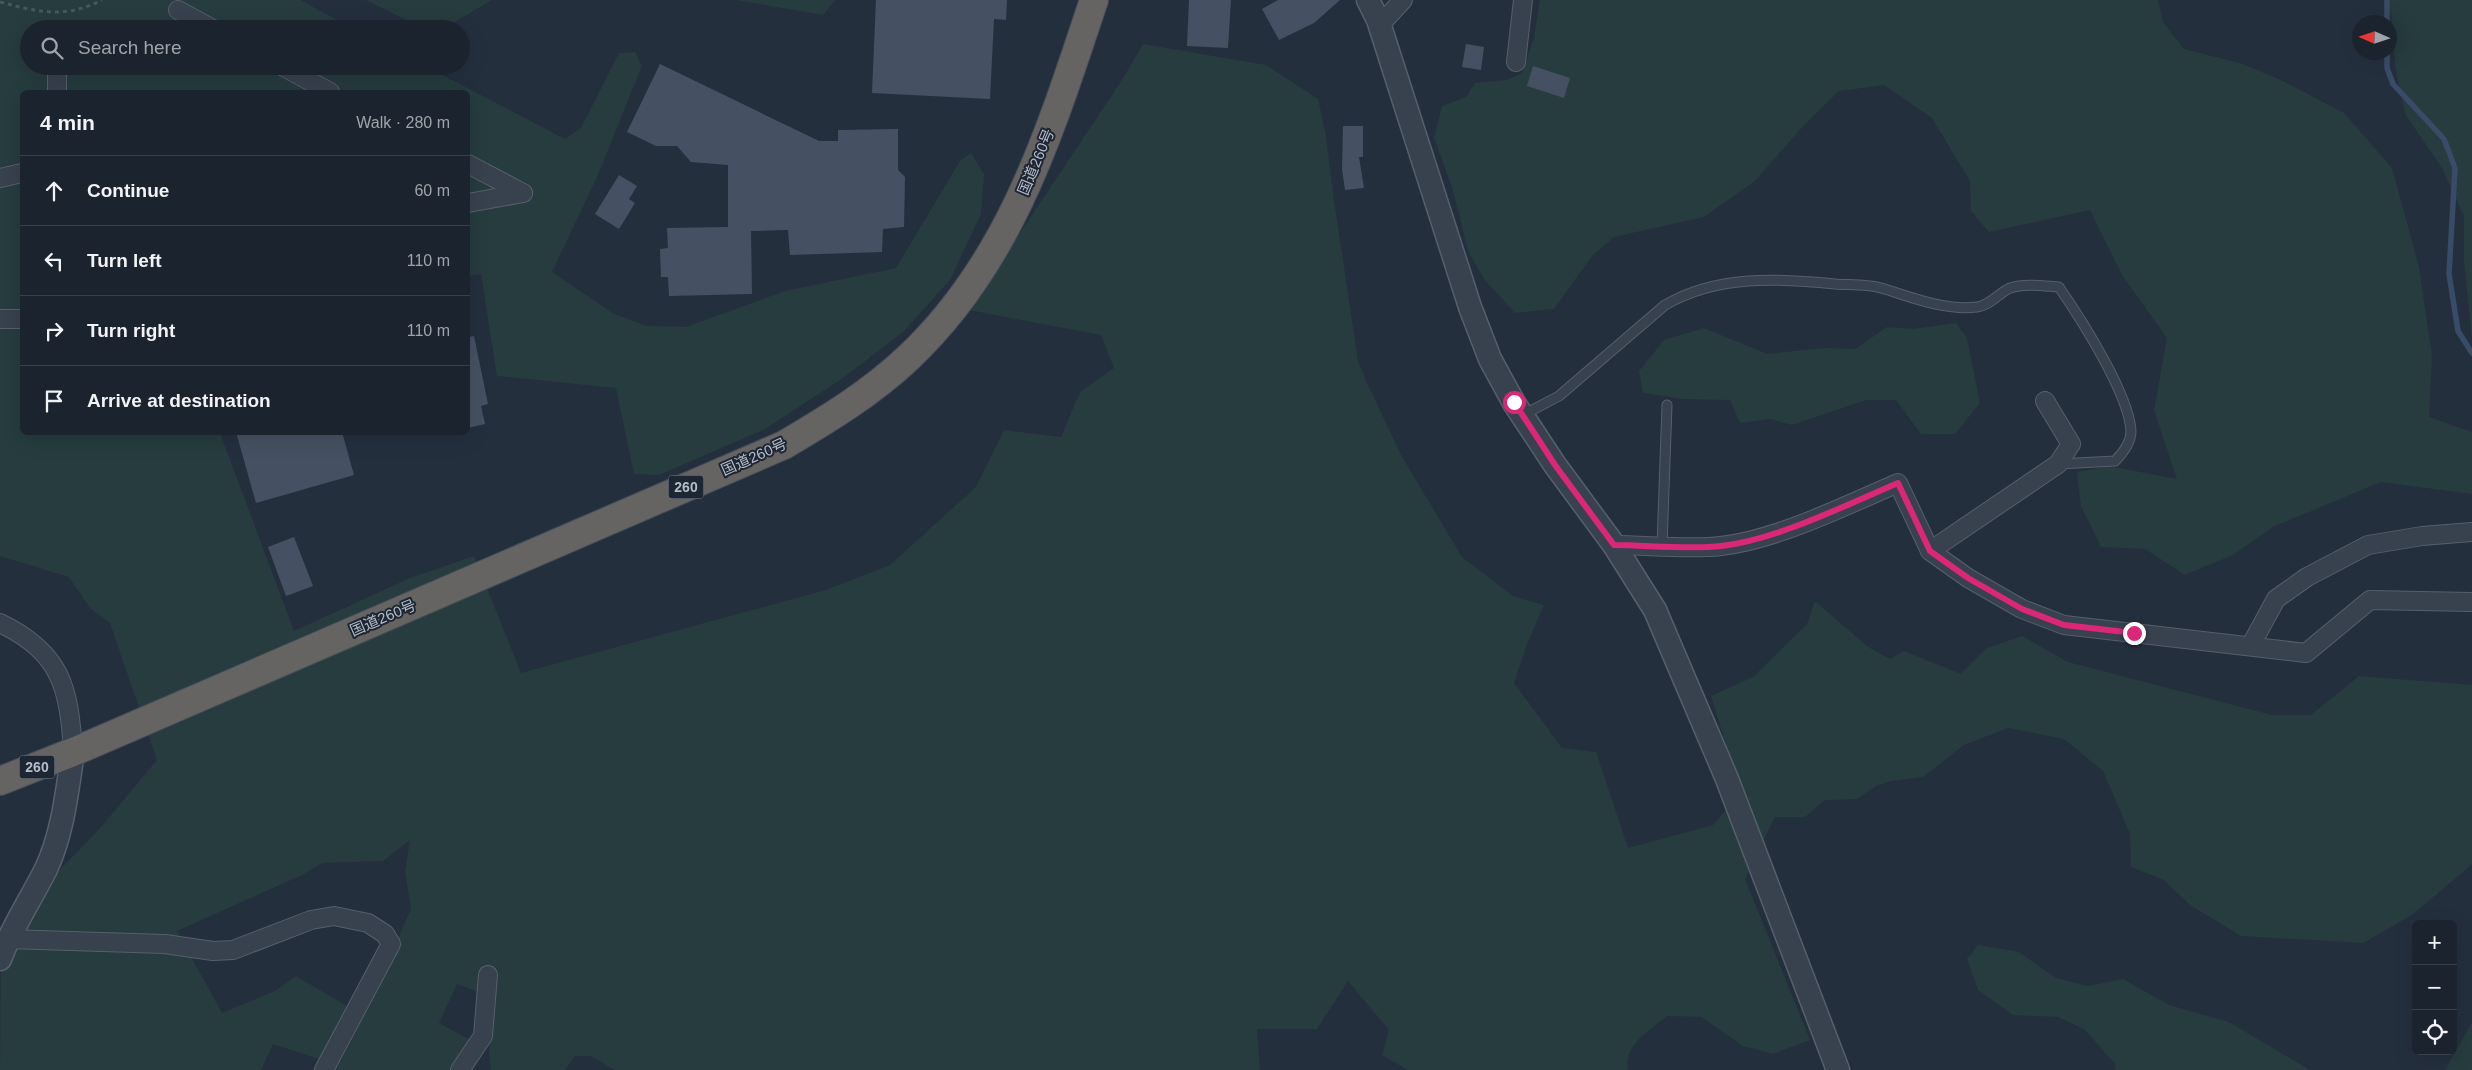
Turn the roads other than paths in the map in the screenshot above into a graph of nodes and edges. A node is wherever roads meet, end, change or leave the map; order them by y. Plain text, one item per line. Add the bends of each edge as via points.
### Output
1 (1094, 0) edge
2 (1368, 0) edge
3 (1403, 0) edge
4 (1523, 0) edge
5 (178, 10) dead end
6 (196, 20) edge
7 (1380, 26) junction
8 (1516, 62) dead end
9 (57, 75) edge
10 (299, 75) edge
11 (57, 90) edge
12 (326, 90) edge
13 (470, 165) edge
14 (20, 173) edge
15 (0, 178) edge
16 (470, 203) edge
17 (0, 319) edge
18 (20, 319) edge
19 (2044, 401) dead end
20 (1667, 405) dead end
21 (1522, 415) junction
22 (2058, 464) junction
23 (2472, 532) edge
24 (1614, 545) junction
25 (1662, 546) junction
26 (1930, 551) junction
27 (2472, 602) edge
28 (0, 623) edge
29 (2251, 645) junction
30 (73, 752) junction
31 (0, 781) edge
32 (4, 949) edge
33 (488, 975) dead end
34 (324, 1070) edge
35 (460, 1070) edge
36 (1838, 1070) edge

1 - 30 highway, 国道260号 / 260 via 1050,133 1011,222 958,304 908,358 840,412 784,445
2 - 7 street
3 - 7 street
4 - 8 street
5 - 6 street
7 - 21 street via 1470,308 1490,359
9 - 11 street
10 - 12 street
13 - 16 street via 523,193
14 - 15 street
17 - 18 street
19 - 22 street via 2070,444
20 - 25 lane
21 - 22 lane via 1559,396 1665,304 1709,286 1767,280 1812,282 1879,288 1944,306 1979,307 2011,288 2030,285 2060,287 2083,322 2124,402 2131,432 2126,450 2115,461
21 - 24 street
22 - 26 street
23 - 29 street via 2368,545 2307,577 2276,599
24 - 25 street
24 - 36 street via 1655,610 1678,661 1727,779
25 - 26 street via 1721,546 1764,536 1898,483
26 - 29 street via 1968,578 2022,609 2064,625
27 - 29 street via 2370,600 2306,653
28 - 30 street via 36,644 57,670 68,707
30 - 31 highway, 260
30 - 32 street via 64,812 46,867
32 - 34 street via 165,944 212,951 233,950 311,920 334,916 368,922 385,934 391,944
33 - 35 street via 483,1036

